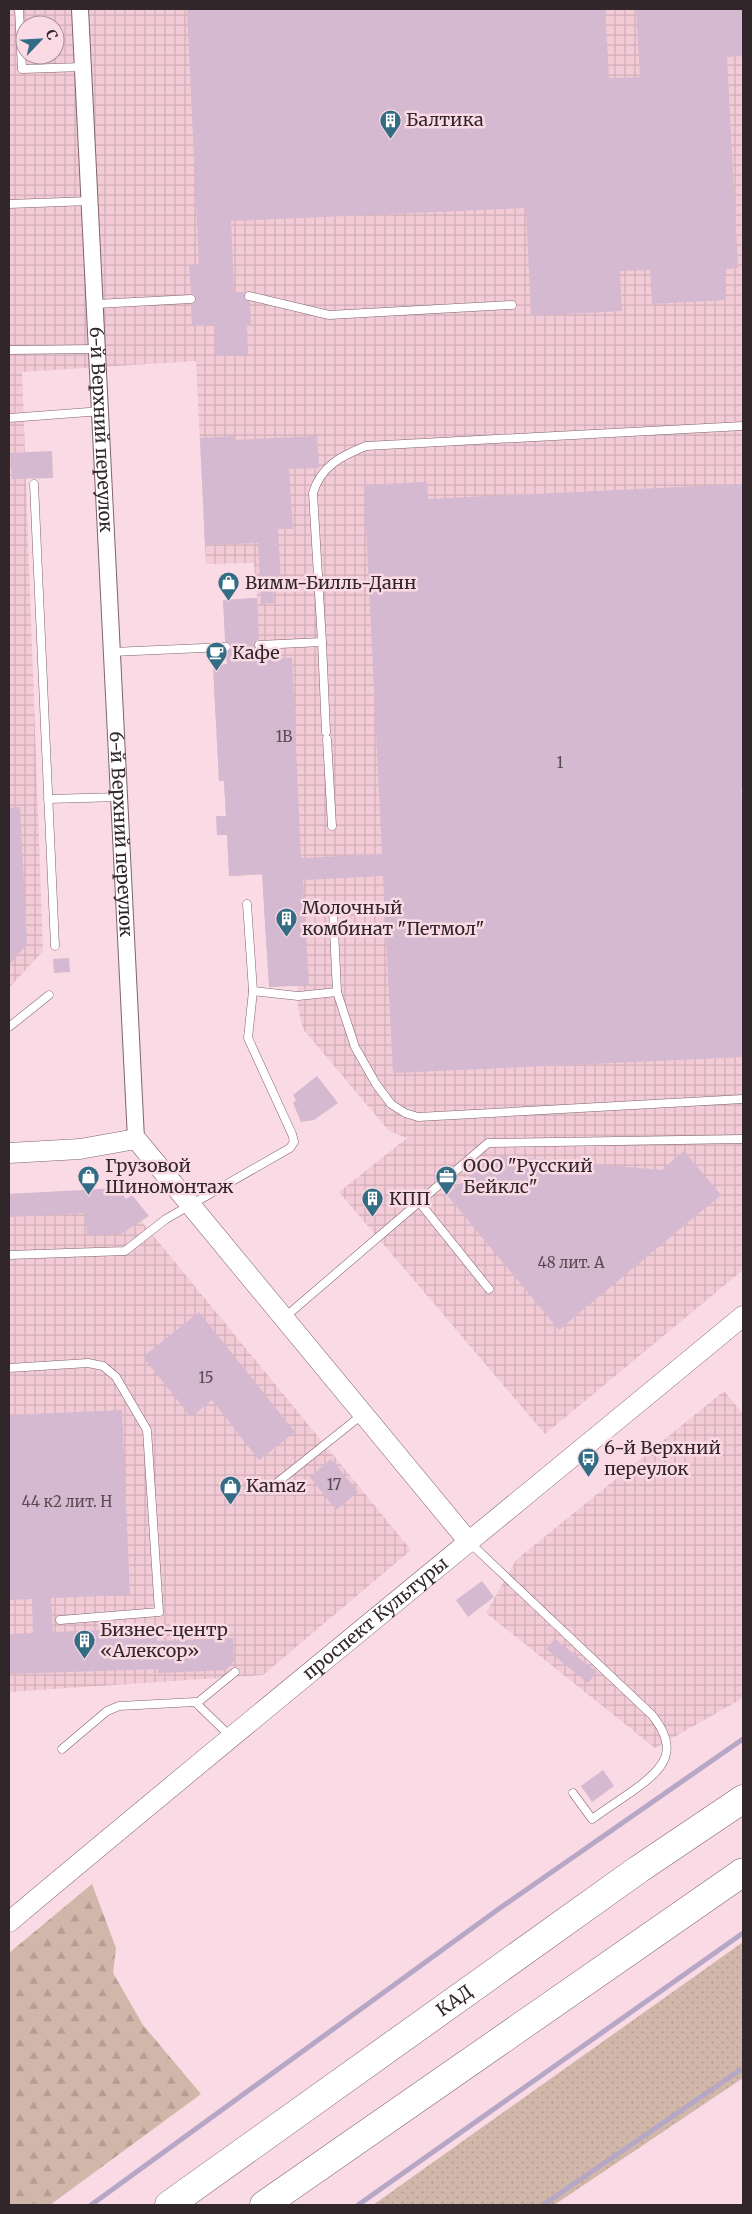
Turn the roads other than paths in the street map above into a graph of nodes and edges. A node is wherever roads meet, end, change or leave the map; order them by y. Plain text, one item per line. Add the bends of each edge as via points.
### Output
1 (19, 9) edge
2 (80, 9) edge
3 (83, 67) junction
4 (90, 201) junction
5 (9, 204) edge
6 (249, 296) dead end
7 (191, 299) dead end
8 (96, 304) junction
9 (512, 305) dead end
10 (98, 349) junction
11 (9, 350) edge
12 (102, 411) junction
13 (9, 418) edge
14 (743, 426) edge
15 (34, 484) dead end
16 (322, 642) junction
17 (259, 645) dead end
18 (226, 647) dead end
19 (112, 652) junction
20 (120, 797) junction
21 (48, 799) junction
22 (332, 826) dead end
23 (247, 904) dead end
24 (333, 909) dead end
25 (55, 946) dead end
26 (253, 991) junction
27 (336, 992) junction
28 (49, 995) dead end
29 (9, 1027) edge
30 (743, 1100) edge
31 (136, 1139) junction
32 (743, 1139) edge
33 (9, 1153) edge
34 (420, 1203) junction
35 (190, 1205) junction
36 (9, 1255) edge
37 (489, 1288) dead end
38 (743, 1316) edge
39 (284, 1318) junction
40 (9, 1368) edge
41 (363, 1414) junction
42 (268, 1490) dead end
43 (469, 1542) junction
44 (60, 1620) dead end
45 (236, 1672) dead end
46 (197, 1703) junction
47 (230, 1736) junction
48 (62, 1749) dead end
49 (573, 1793) dead end
50 (743, 1799) edge
51 (743, 1872) edge
52 (9, 1922) edge
53 (169, 2205) edge
54 (264, 2205) edge

1 - 3 lane via 22,69
2 - 3 street, 6-й Верхний переулок
3 - 4 street, 6-й Верхний переулок
4 - 5 lane
4 - 8 street, 6-й Верхний переулок
6 - 9 lane via 329,315
7 - 8 lane
8 - 10 street, 6-й Верхний переулок
10 - 11 lane
10 - 12 street, 6-й Верхний переулок
12 - 13 lane
12 - 19 street, 6-й Верхний переулок
14 - 16 lane via 366,446 344,456 324,470 314,493
15 - 21 lane
16 - 17 lane
16 - 22 lane
18 - 19 lane
19 - 20 street, 6-й Верхний переулок
20 - 21 lane
20 - 31 street, 6-й Верхний переулок
21 - 25 lane
23 - 26 lane
24 - 27 lane
26 - 27 lane via 298,996
26 - 35 lane via 248,1038 294,1142 290,1148
27 - 30 lane via 363,1064 391,1104 418,1117
28 - 29 lane
31 - 33 street via 80,1149
31 - 35 street
32 - 34 lane via 488,1143
34 - 37 lane
34 - 39 lane
35 - 36 lane via 125,1251
35 - 39 street
38 - 43 street, проспект Культуры
39 - 41 street
40 - 44 lane via 88,1363 103,1366 116,1377 147,1430 159,1612
41 - 42 lane
41 - 43 street
43 - 47 street, проспект Культуры
43 - 49 lane via 652,1715 666,1736 665,1761 658,1772 592,1819
45 - 46 lane
46 - 47 lane
46 - 48 lane via 113,1708
47 - 52 street, проспект Культуры
50 - 53 highway, КАД via 639,1869
51 - 54 highway

